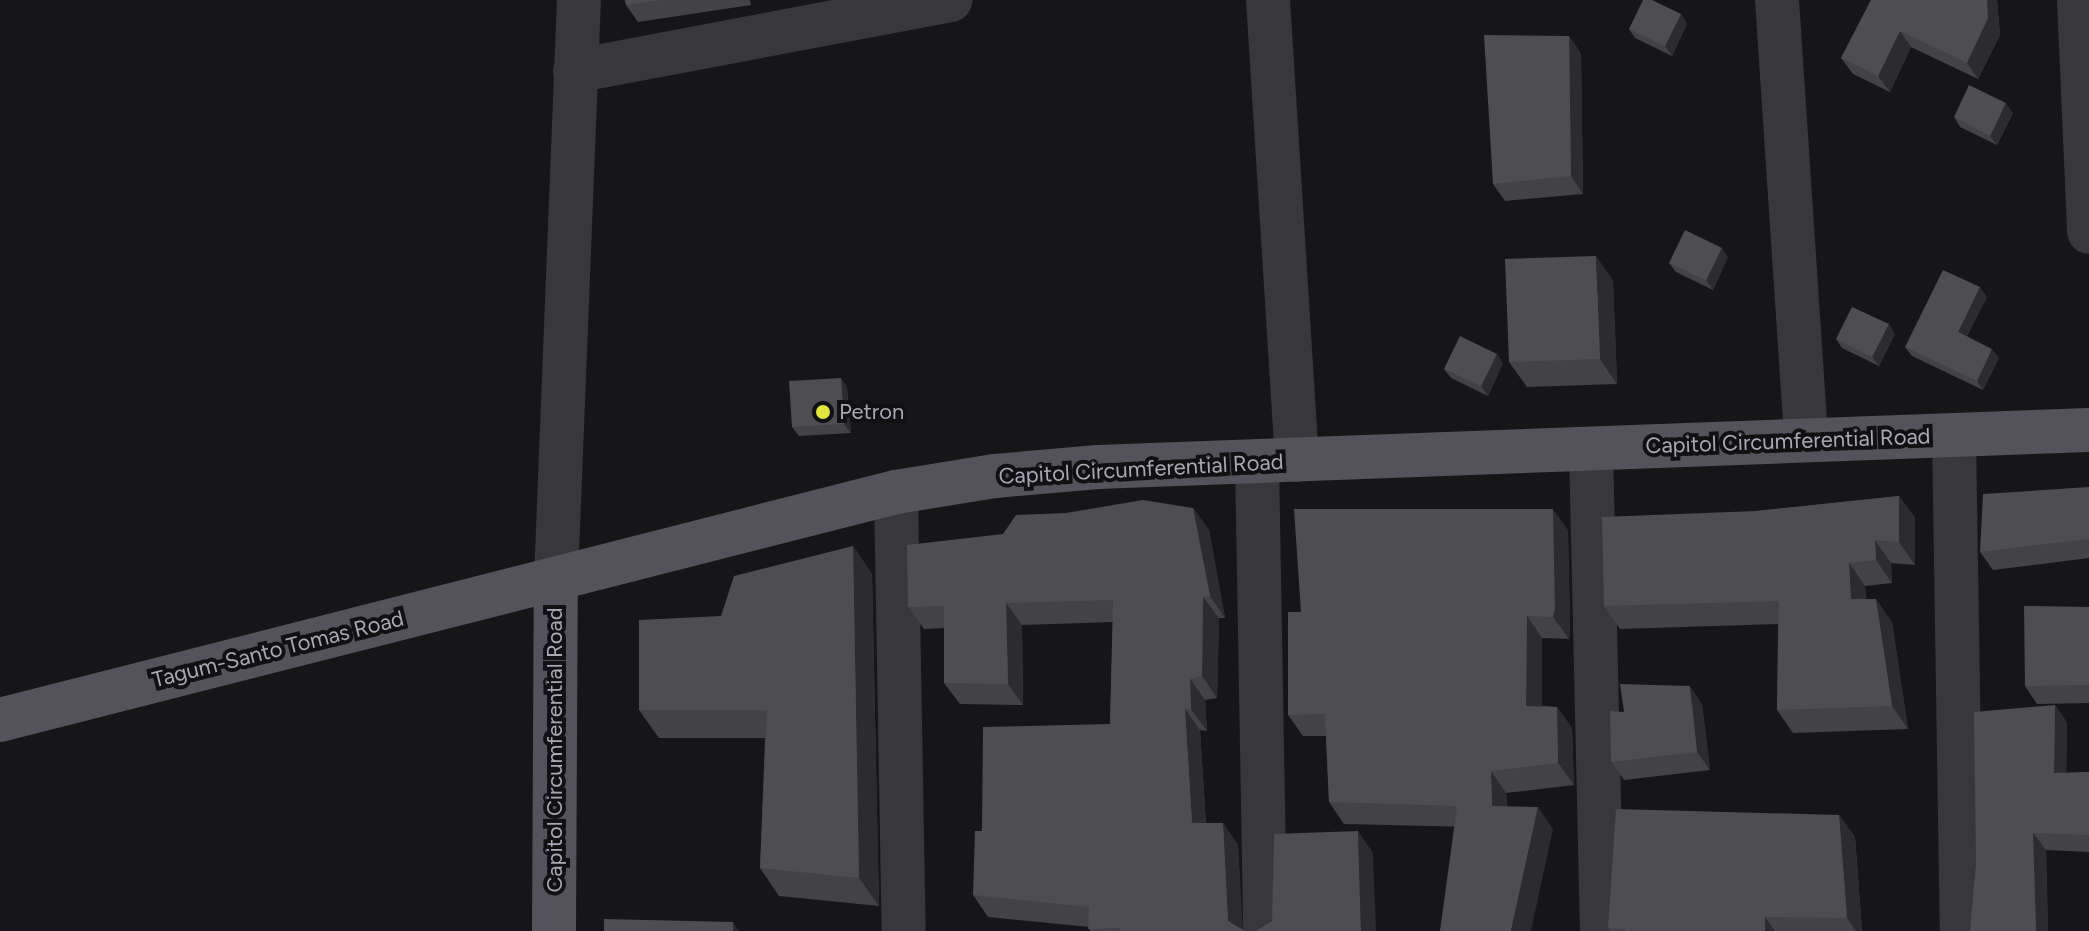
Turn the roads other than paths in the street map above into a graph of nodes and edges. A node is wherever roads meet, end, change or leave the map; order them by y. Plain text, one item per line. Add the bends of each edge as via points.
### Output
1 (579, 0) edge
2 (950, 0) edge
3 (1268, 0) edge
4 (1777, 0) edge
5 (2079, 0) edge
6 (575, 71) junction
7 (2086, 100) edge
8 (2089, 232) edge
9 (2089, 430) edge
10 (1954, 435) junction
11 (1806, 440) junction
12 (1591, 449) junction
13 (1277, 460) junction
14 (896, 492) junction
15 (556, 579) junction
16 (0, 720) edge
17 (554, 931) edge
18 (904, 931) edge
19 (1265, 931) edge
20 (1602, 931) edge
21 (1962, 931) edge

1 - 6 street
2 - 6 street
3 - 13 street
4 - 11 street
5 - 7 street
6 - 15 street
7 - 8 street
9 - 10 main road, Capitol Circumferential Road
10 - 11 main road, Capitol Circumferential Road
10 - 21 street
11 - 12 main road, Capitol Circumferential Road
12 - 13 main road, Capitol Circumferential Road
12 - 20 street
13 - 14 main road, Capitol Circumferential Road via 1098,467
13 - 19 street
14 - 15 main road, Capitol Circumferential Road
14 - 18 street
15 - 16 main road, Tagum-Santo Tomas Road
15 - 17 main road, Capitol Circumferential Road

